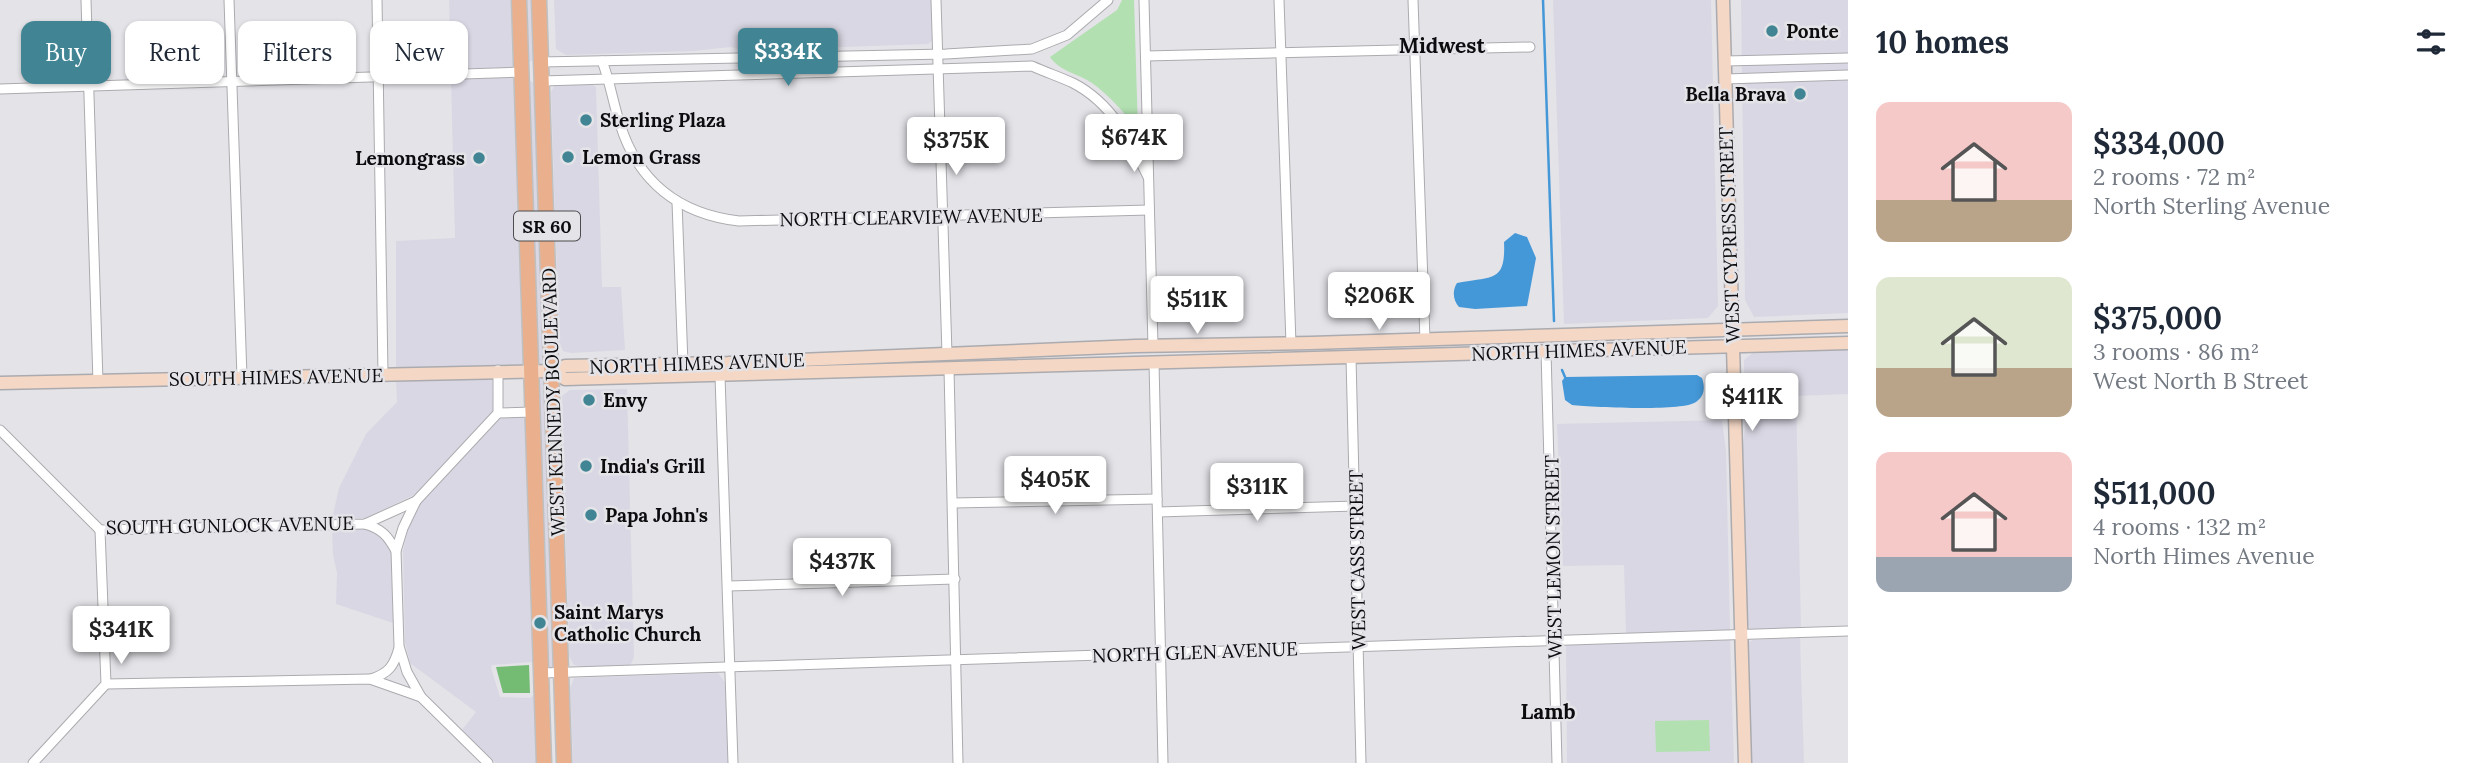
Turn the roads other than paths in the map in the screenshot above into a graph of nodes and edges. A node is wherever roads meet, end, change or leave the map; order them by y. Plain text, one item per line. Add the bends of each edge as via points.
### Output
1 (86, 0) edge
2 (229, 0) edge
3 (377, 0) edge
4 (519, 0) edge
5 (528, 0) edge
6 (539, 0) edge
7 (936, 0) edge
8 (1108, 0) edge
9 (1144, 0) edge
10 (1279, 0) edge
11 (1413, 0) edge
12 (1723, 0) edge
13 (378, 21) edge
14 (1530, 47) dead end
15 (1032, 49) junction
16 (1414, 50) junction
17 (1280, 52) junction
18 (938, 54) junction
19 (832, 56) junction
20 (1146, 56) junction
21 (796, 57) junction
22 (1848, 58) edge
23 (601, 61) junction
24 (1725, 61) junction
25 (541, 62) junction
26 (1032, 66) junction
27 (938, 69) junction
28 (522, 72) junction
29 (797, 72) junction
30 (834, 73) junction
31 (468, 74) edge
32 (1848, 75) edge
33 (370, 77) edge
34 (609, 79) junction
35 (1725, 79) junction
36 (542, 81) junction
37 (232, 83) junction
38 (380, 84) edge
39 (89, 86) junction
40 (0, 89) edge
41 (545, 169) junction
42 (1149, 177) junction
43 (677, 202) junction
44 (1149, 210) junction
45 (943, 216) junction
46 (1848, 326) edge
47 (1732, 329) junction
48 (1572, 335) junction
49 (1425, 340) junction
50 (1848, 343) edge
51 (1291, 344) junction
52 (1733, 344) junction
53 (1256, 345) junction
54 (1153, 346) junction
55 (1546, 351) junction
56 (947, 354) junction
57 (1468, 354) junction
58 (1351, 358) junction
59 (1154, 362) junction
60 (683, 364) junction
61 (1067, 364) junction
62 (949, 369) junction
63 (498, 370) junction
64 (532, 371) junction
65 (552, 371) junction
66 (383, 374) junction
67 (720, 376) junction
68 (242, 377) junction
69 (98, 382) junction
70 (0, 383) edge
71 (534, 412) junction
72 (498, 413) junction
73 (0, 430) edge
74 (1157, 499) junction
75 (416, 501) junction
76 (953, 503) junction
77 (1356, 506) junction
78 (1158, 512) junction
79 (365, 524) junction
80 (100, 530) junction
81 (397, 551) junction
82 (954, 579) junction
83 (728, 586) junction
84 (1848, 631) edge
85 (1742, 634) junction
86 (1555, 641) junction
87 (399, 646) junction
88 (1359, 646) junction
89 (1161, 653) junction
90 (956, 660) junction
91 (729, 667) junction
92 (542, 673) junction
93 (562, 673) junction
94 (370, 679) junction
95 (106, 684) junction
96 (421, 697) junction
97 (33, 763) edge
98 (488, 763) edge
99 (544, 763) edge
100 (564, 763) edge
101 (733, 763) edge
102 (958, 763) edge
103 (1163, 763) edge
104 (1361, 763) edge
105 (1557, 763) edge
106 (1745, 763) edge

1 - 39 street
2 - 37 street
3 - 13 street
4 - 28 main road, WEST KENNEDY BOULEVARD / SR 60
5 - 36 main road via 531,54
6 - 25 main road, WEST KENNEDY BOULEVARD / SR 60
7 - 18 street
8 - 15 street via 1067,35
9 - 20 street
10 - 17 street
11 - 16 street
12 - 24 street, WEST CYPRESS STREET
14 - 16 street
15 - 18 street
15 - 26 street
16 - 17 street
16 - 49 street
17 - 20 street
17 - 51 street
18 - 19 street
18 - 27 street
19 - 21 street
19 - 30 street
20 - 42 street
21 - 23 street
21 - 29 street
22 - 24 street
23 - 25 street
23 - 34 street
24 - 35 street, WEST CYPRESS STREET
25 - 36 main road, WEST KENNEDY BOULEVARD / SR 60
26 - 27 street
26 - 42 street via 1073,83 1111,112
27 - 30 street
27 - 45 street
28 - 31 street
28 - 41 main road via 533,89 535,150
28 - 64 main road, WEST KENNEDY BOULEVARD / SR 60
29 - 30 street
29 - 34 street
32 - 35 street
33 - 37 street
34 - 36 street
34 - 43 street via 620,126 634,155 662,191
35 - 47 street, WEST CYPRESS STREET
36 - 41 main road, WEST KENNEDY BOULEVARD / SR 60
37 - 39 street
37 - 68 street
38 - 66 street
39 - 40 street
39 - 69 street
41 - 65 main road, WEST KENNEDY BOULEVARD / SR 60
42 - 44 street
43 - 45 street, NORTH CLEARVIEW AVENUE via 738,221
43 - 60 street
44 - 45 street, NORTH CLEARVIEW AVENUE
44 - 54 street
45 - 56 street
46 - 47 street, NORTH HIMES AVENUE
47 - 48 street, NORTH HIMES AVENUE
47 - 52 street, WEST CYPRESS STREET
48 - 49 street, NORTH HIMES AVENUE
48 - 57 street via 1559,344 1472,346
49 - 51 street, NORTH HIMES AVENUE
49 - 58 street via 1418,346 1370,349
50 - 52 street, NORTH HIMES AVENUE
51 - 53 street, NORTH HIMES AVENUE
52 - 55 street, NORTH HIMES AVENUE
52 - 85 street, WEST CYPRESS STREET
53 - 54 street, NORTH HIMES AVENUE
53 - 59 street via 1244,351 1171,353
54 - 56 street, NORTH HIMES AVENUE
54 - 61 street via 1141,353 1084,357
55 - 57 street, NORTH HIMES AVENUE
55 - 86 street, WEST LEMON STREET
56 - 60 street, NORTH HIMES AVENUE
57 - 58 street, NORTH HIMES AVENUE
58 - 59 street, NORTH HIMES AVENUE
58 - 77 street, WEST CASS STREET
59 - 61 street, NORTH HIMES AVENUE
59 - 74 street
60 - 65 street, NORTH HIMES AVENUE via 565,366
61 - 62 street, NORTH HIMES AVENUE
62 - 67 street, NORTH HIMES AVENUE
62 - 76 street
63 - 64 street, SOUTH HIMES AVENUE
63 - 66 street, SOUTH HIMES AVENUE
63 - 72 street
64 - 65 street, SOUTH HIMES AVENUE
64 - 71 main road, WEST KENNEDY BOULEVARD / SR 60
65 - 67 street, NORTH HIMES AVENUE via 565,379
65 - 93 main road, WEST KENNEDY BOULEVARD / SR 60
66 - 68 street, SOUTH HIMES AVENUE
67 - 83 street
68 - 69 street, SOUTH HIMES AVENUE
69 - 70 street, SOUTH HIMES AVENUE
71 - 72 street
71 - 92 main road, WEST KENNEDY BOULEVARD / SR 60
72 - 75 street, SOUTH GUNLOCK AVENUE
73 - 80 street, SOUTH GUNLOCK AVENUE
74 - 76 street
74 - 78 street
75 - 79 street, SOUTH GUNLOCK AVENUE
75 - 81 street
76 - 82 street
77 - 78 street
77 - 88 street, WEST CASS STREET
78 - 89 street
79 - 80 street, SOUTH GUNLOCK AVENUE
79 - 81 street via 380,528
80 - 95 street
81 - 87 street
82 - 83 street
82 - 90 street
83 - 91 street
84 - 85 street, NORTH GLEN AVENUE
85 - 86 street, NORTH GLEN AVENUE
85 - 106 street, WEST CYPRESS STREET
86 - 88 street, NORTH GLEN AVENUE
86 - 105 street, WEST LEMON STREET
87 - 94 street via 389,670
87 - 96 street
88 - 89 street, NORTH GLEN AVENUE
88 - 104 street, WEST CASS STREET
89 - 90 street, NORTH GLEN AVENUE
89 - 103 street
90 - 91 street, NORTH GLEN AVENUE
90 - 102 street
91 - 93 street, NORTH GLEN AVENUE
91 - 101 street
92 - 93 street, NORTH GLEN AVENUE
92 - 99 main road, WEST KENNEDY BOULEVARD / SR 60
93 - 100 main road, WEST KENNEDY BOULEVARD / SR 60
94 - 95 street
94 - 96 street
95 - 97 street
96 - 98 street

